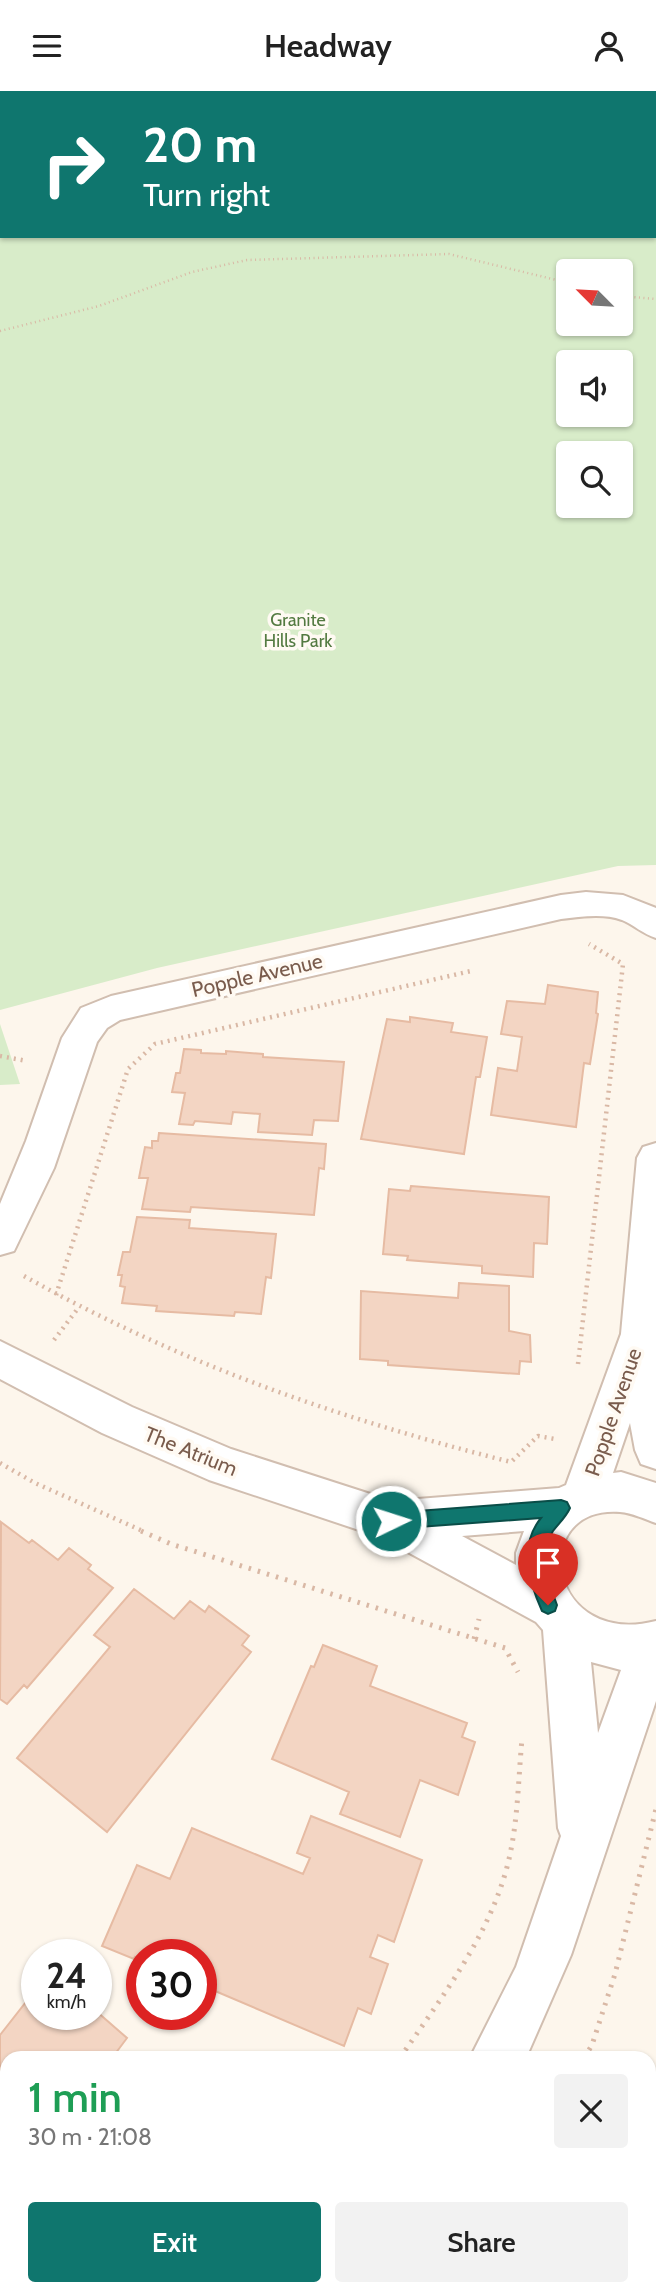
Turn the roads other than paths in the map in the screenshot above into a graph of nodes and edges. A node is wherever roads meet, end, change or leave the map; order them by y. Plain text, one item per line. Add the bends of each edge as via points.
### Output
1 (656, 925) edge
2 (656, 1158) edge
3 (0, 1239) edge
4 (641, 1328) junction
5 (0, 1359) edge
6 (656, 1450) edge
7 (573, 1502) junction
8 (656, 1503) edge
9 (391, 1521) junction
10 (557, 1615) junction
11 (655, 1643) edge
12 (583, 1844) junction
13 (500, 2051) edge

1 - 3 street, Popple Avenue via 620,906 561,907 111,1009 94,1018 79,1038 21,1201
2 - 4 street, Popple Avenue
4 - 6 street, Popple Avenue
4 - 7 street, Popple Avenue via 602,1448
5 - 9 street, The Atrium via 117,1420 224,1466
7 - 8 street, The Atrium via 612,1490
7 - 9 street, The Atrium
7 - 10 street, Popple Avenue via 544,1529 536,1554 538,1581
9 - 10 street, The Atrium
10 - 11 street, The Atrium via 588,1640 615,1648
10 - 12 street, Popple Avenue
11 - 12 street
12 - 13 street via 551,1948

